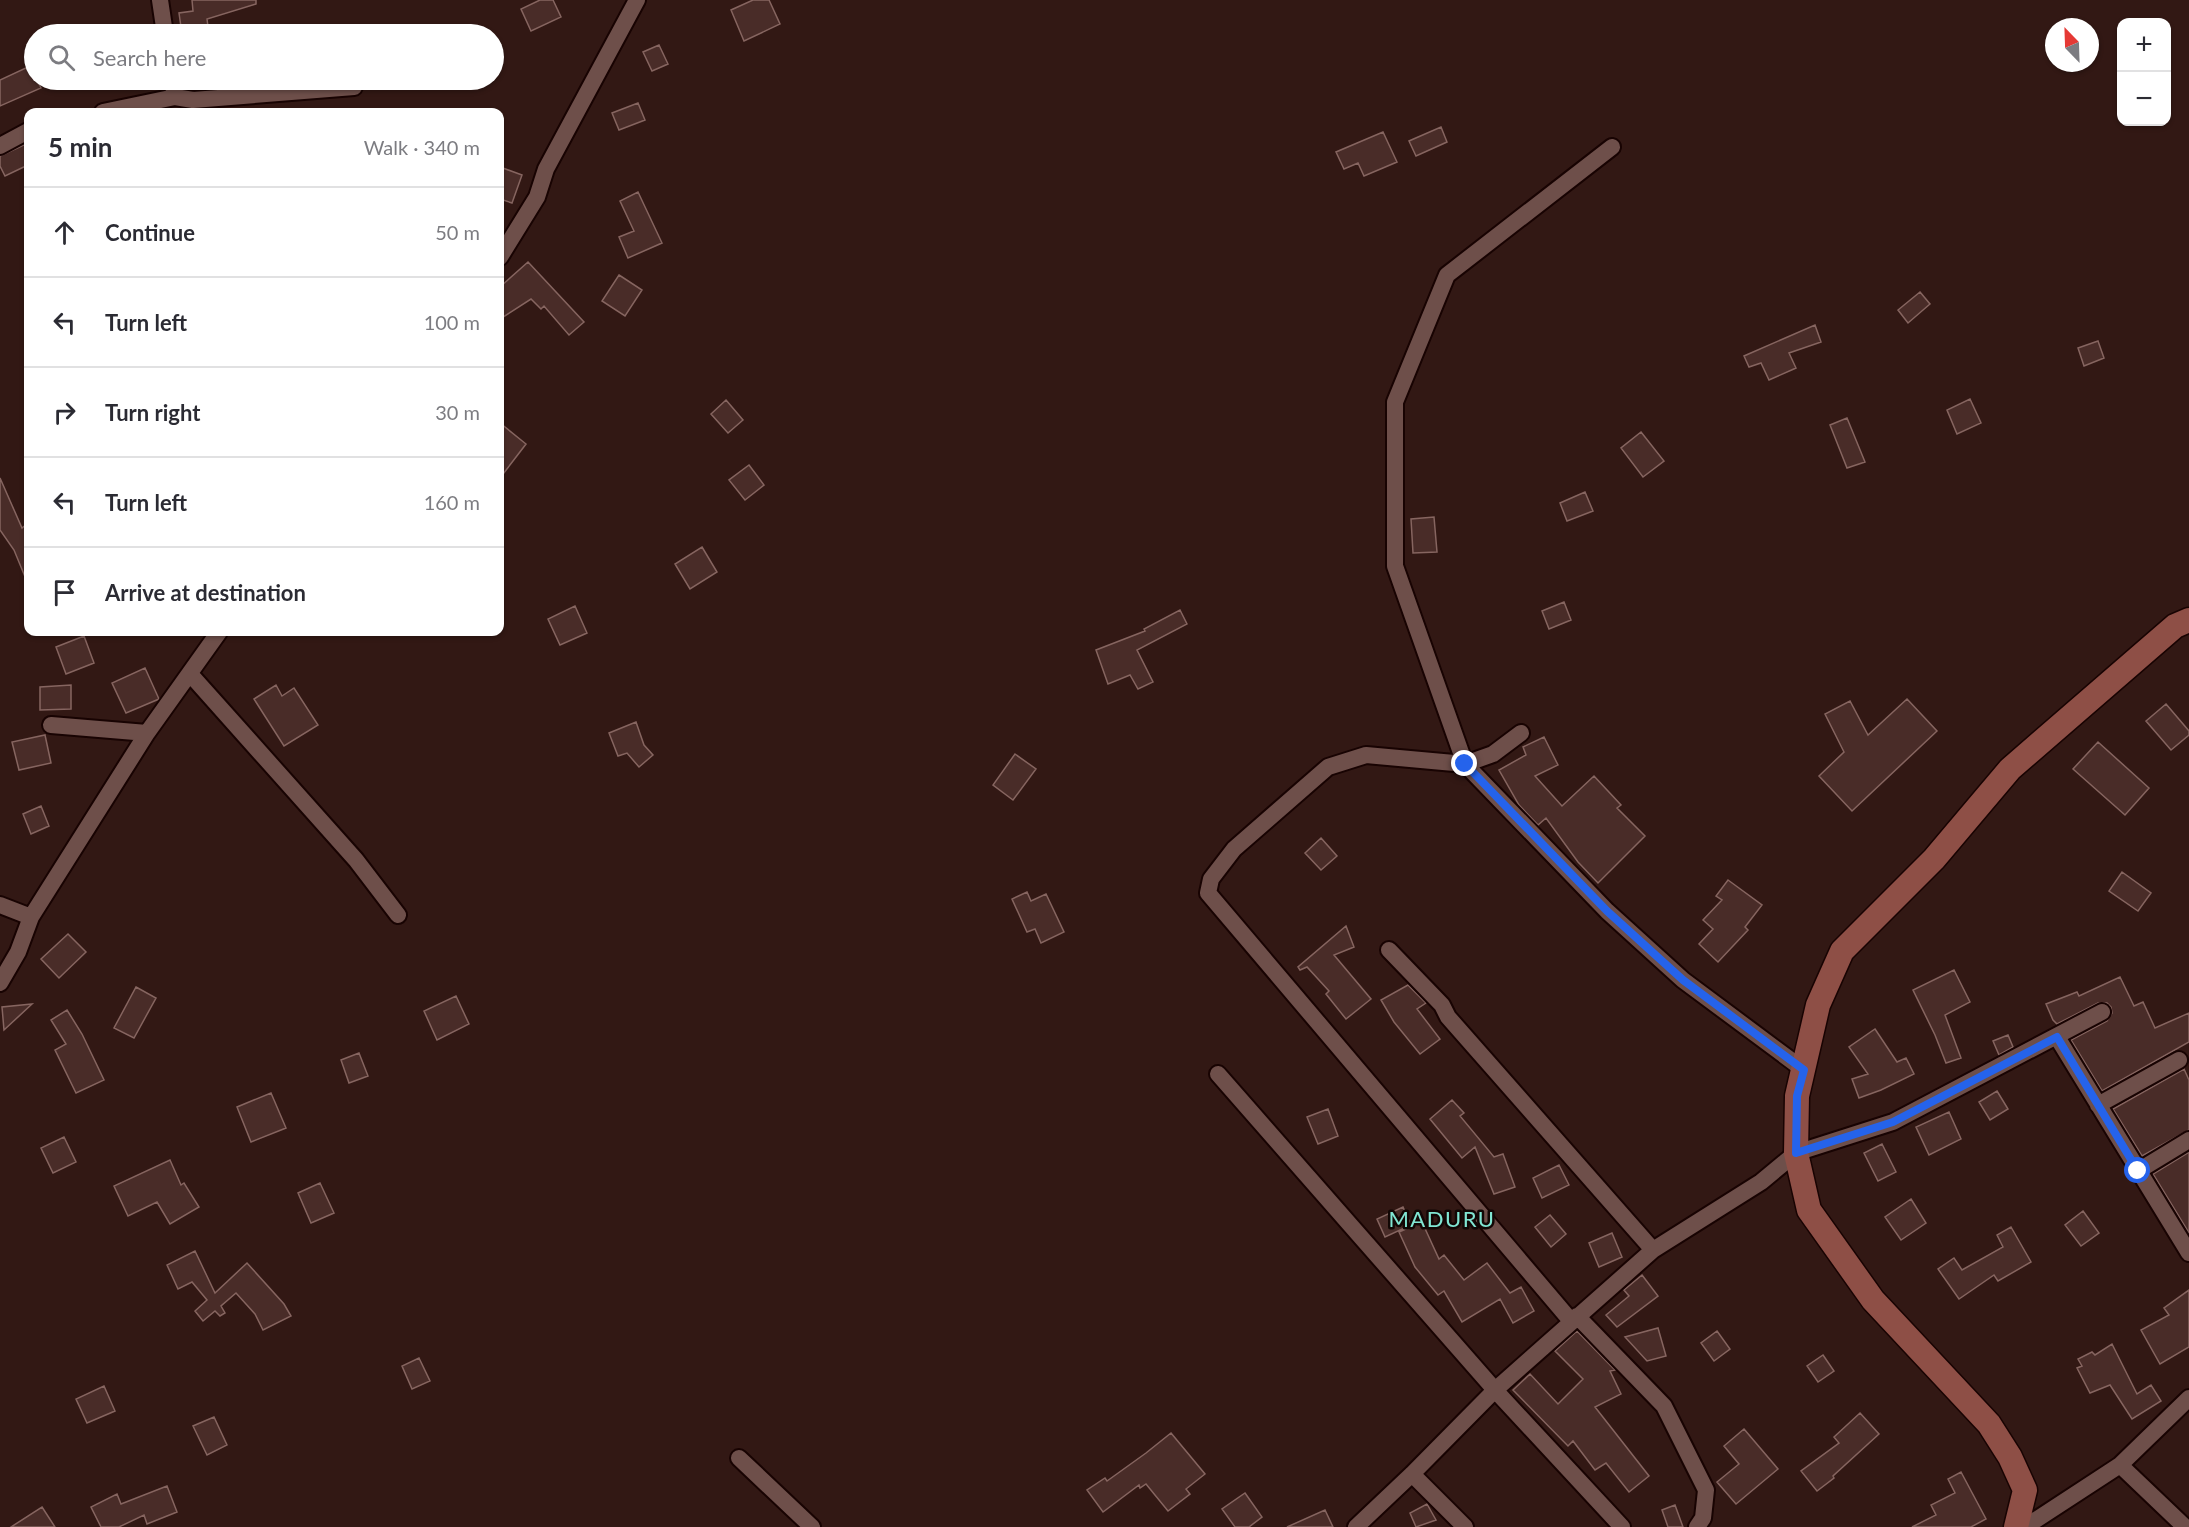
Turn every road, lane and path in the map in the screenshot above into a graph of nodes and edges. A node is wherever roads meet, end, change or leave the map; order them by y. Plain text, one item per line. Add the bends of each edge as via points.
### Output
1 (160, 0) edge
2 (637, 0) edge
3 (164, 24) edge
4 (174, 90) edge
5 (317, 90) edge
6 (175, 97) junction
7 (122, 108) edge
8 (24, 133) edge
9 (0, 146) edge
10 (1612, 147) dead end
11 (504, 251) edge
12 (2189, 620) edge
13 (216, 636) edge
14 (191, 675) junction
15 (51, 725) dead end
16 (147, 733) junction
17 (1521, 733) dead end
18 (1465, 764) junction
19 (0, 904) edge
20 (398, 915) dead end
21 (31, 917) junction
22 (1389, 950) dead end
23 (0, 983) edge
24 (2102, 1012) dead end
25 (2057, 1037) junction
26 (2179, 1060) dead end
27 (1804, 1070) junction
28 (1218, 1074) dead end
29 (2098, 1105) junction
30 (2189, 1140) edge
31 (1796, 1153) junction
32 (2138, 1171) junction
33 (1653, 1250) junction
34 (2189, 1253) edge
35 (1574, 1319) junction
36 (1495, 1390) junction
37 (2189, 1398) edge
38 (739, 1458) dead end
39 (2120, 1465) junction
40 (1412, 1474) junction
41 (812, 1527) edge
42 (1356, 1527) edge
43 (1464, 1527) edge
44 (1622, 1527) edge
45 (1697, 1527) edge
46 (2016, 1527) edge
47 (2025, 1527) edge
48 (2185, 1527) edge

1 - 3 street
2 - 11 street via 546,169 537,197
4 - 6 street
5 - 6 street via 193,100
6 - 7 street
8 - 9 street
10 - 18 street via 1447,275 1395,402 1395,566
12 - 27 main road via 2175,626 2010,770 1934,859 1842,951 1818,1005
13 - 14 street
14 - 16 street
14 - 20 street via 356,860
15 - 16 street
16 - 21 street
17 - 18 street via 1493,754
18 - 27 street via 1607,911 1683,980
18 - 35 street via 1366,755 1328,767 1234,849 1211,879 1208,893
19 - 21 street
21 - 23 street via 18,952
22 - 33 street via 1442,1005 1448,1017
24 - 25 street
25 - 29 street
25 - 31 street via 1893,1122
26 - 29 street
27 - 31 main road via 1797,1096
28 - 36 street
29 - 32 street
30 - 32 street
31 - 33 street via 1761,1182
31 - 46 main road via 1809,1210 1847,1264 1873,1300 1989,1424 2010,1457 2025,1490
32 - 34 street
33 - 35 street
35 - 36 street
35 - 45 street via 1664,1406 1706,1490 1703,1518
36 - 40 street
36 - 44 street
37 - 39 street
38 - 41 street
39 - 47 street
39 - 48 street
40 - 42 street
40 - 43 street

